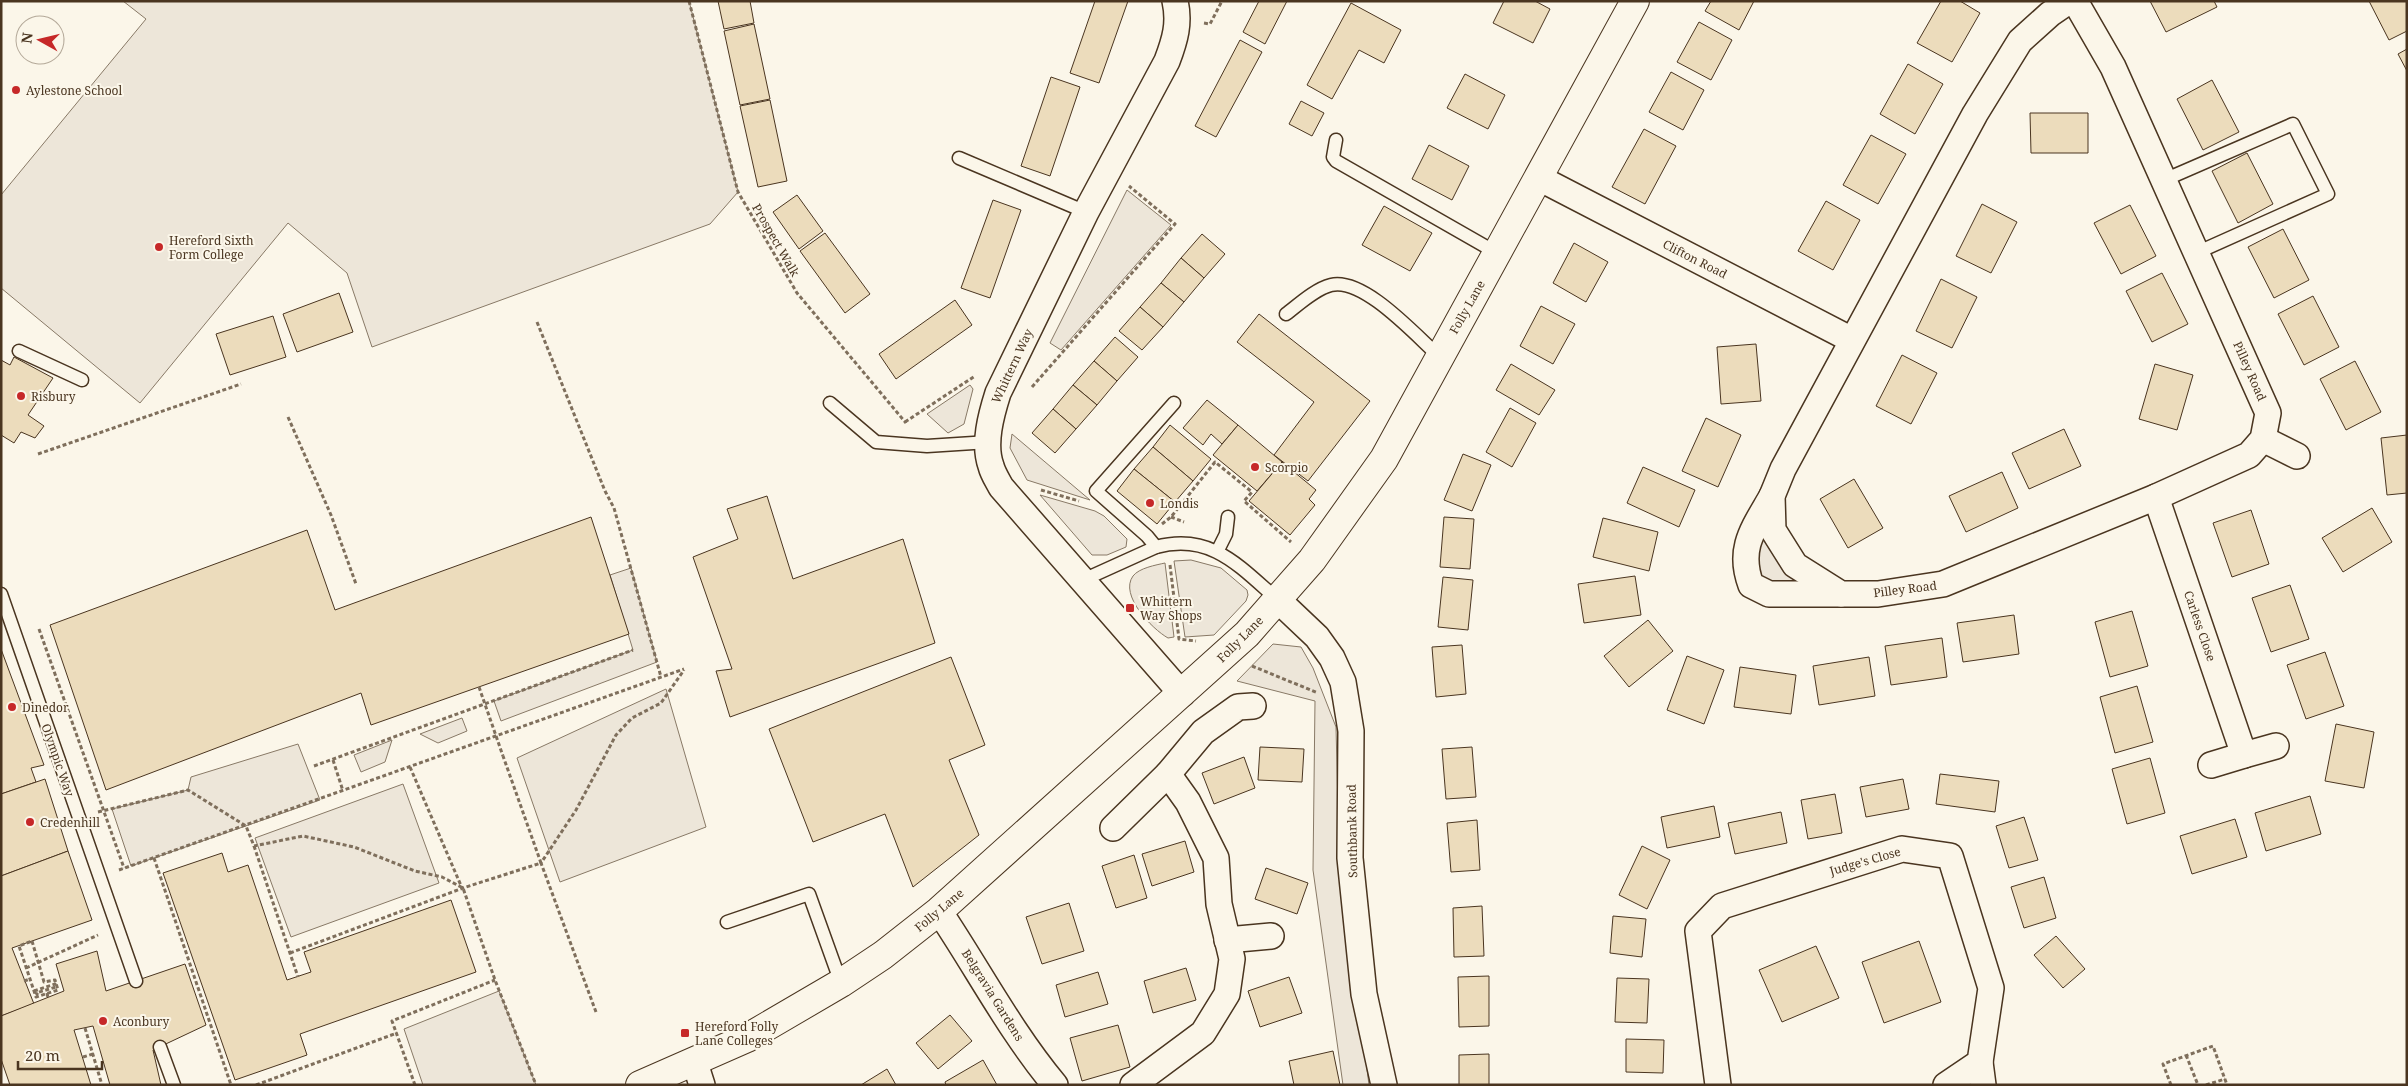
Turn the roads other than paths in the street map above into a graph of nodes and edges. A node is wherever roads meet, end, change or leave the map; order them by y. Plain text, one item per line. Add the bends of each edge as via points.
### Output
1 (1175, 1) edge
2 (1635, 1) edge
3 (2038, 1) edge
4 (2069, 1) edge
5 (2075, 1) edge
6 (2020, 41) junction
7 (1336, 140) dead end
8 (959, 158) dead end
9 (1539, 178) junction
10 (2164, 180) junction
11 (1086, 212) junction
12 (1497, 253) junction
13 (2196, 253) junction
14 (1286, 314) dead end
15 (1852, 340) junction
16 (20, 351) dead end
17 (1440, 357) junction
18 (82, 380) dead end
19 (830, 403) dead end
20 (1174, 403) dead end
21 (2263, 439) junction
22 (989, 442) junction
23 (2297, 456) dead end
24 (1772, 496) junction
25 (2156, 497) junction
26 (1228, 517) dead end
27 (1161, 545) junction
28 (1218, 550) junction
29 (1083, 580) junction
30 (1, 594) edge
31 (1841, 594) junction
32 (1278, 600) junction
33 (1182, 694) junction
34 (1253, 706) dead end
35 (2276, 746) dead end
36 (2244, 755) junction
37 (2211, 765) dead end
38 (1168, 774) junction
39 (1113, 828) dead end
40 (940, 911) junction
41 (727, 922) dead end
42 (1271, 936) dead end
43 (1227, 940) junction
44 (136, 981) dead end
45 (841, 984) junction
46 (160, 1047) dead end
47 (1981, 1073) edge
48 (698, 1074) edge
49 (1048, 1082) edge
50 (174, 1085) edge
51 (640, 1085) edge
52 (1133, 1085) edge
53 (1384, 1085) edge
54 (1718, 1085) edge
55 (1946, 1085) edge

1 - 11 street, Whittern Way via 1178,18 1175,42 1167,61
2 - 9 street, Folly Lane
3 - 6 street, Pilley Road
4 - 6 street, Pilley Road
5 - 10 street, Pilley Road via 2113,67
6 - 15 street, Pilley Road via 1975,114
7 - 12 lane via 1333,157 1336,161
8 - 11 lane
9 - 12 street, Folly Lane
9 - 15 street, Clifton Road
10 - 13 street, Pilley Road
10 - 13 lane via 2294,124 2328,194
11 - 22 street, Whittern Way via 998,393 990,417
12 - 17 street, Folly Lane
13 - 21 street, Pilley Road via 2268,413
14 - 17 lane via 1328,286 1350,286 1382,304
15 - 24 street, Pilley Road via 1783,469
16 - 18 lane
17 - 32 street, Folly Lane via 1384,459 1312,560
19 - 22 lane via 876,442 927,446
20 - 27 lane via 1096,491
21 - 23 street
21 - 25 street, Pilley Road via 2249,455
22 - 29 street, Whittern Way via 990,466 1001,487
24 - 31 street, Pilley Road via 1773,530 1796,565
24 - 31 street, Pilley Road via 1745,548 1745,569 1751,585 1769,594
25 - 31 street, Pilley Road via 1942,584 1878,594
25 - 36 street, Carless Close
26 - 28 lane via 1226,534
27 - 28 lane via 1193,544
27 - 29 lane
28 - 32 lane
29 - 33 street, Whittern Way
30 - 44 lane, Olympic Way
32 - 33 street, Folly Lane
32 - 53 street, Southbank Road via 1317,637 1332,658 1342,682 1351,731 1350,858 1364,994
33 - 40 street, Folly Lane
34 - 38 street via 1238,707 1203,732
35 - 36 street
36 - 37 street
38 - 39 street
38 - 43 street via 1188,802 1216,858 1219,904
40 - 45 street, Folly Lane
40 - 49 street, Belgravia Gardens
41 - 45 lane via 809,894
42 - 43 street
43 - 52 street via 1232,959 1227,994 1203,1033
45 - 48 street, Folly Lane via 747,1038
46 - 50 lane
47 - 54 street, Judge's Close via 1991,988 1950,856 1902,849 1722,906 1698,931
47 - 55 street, Judge's Close
48 - 51 street, Folly Lane

